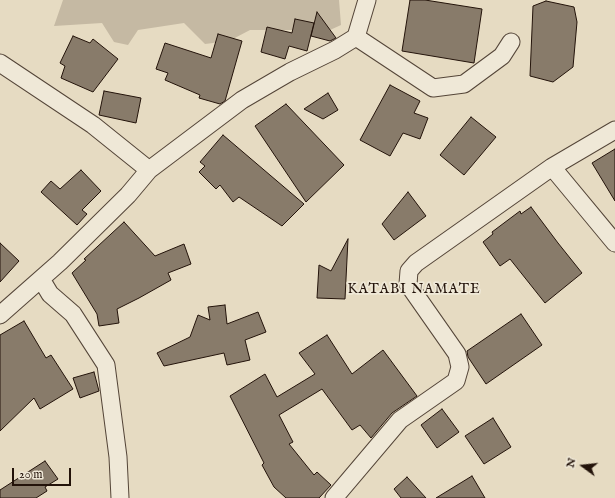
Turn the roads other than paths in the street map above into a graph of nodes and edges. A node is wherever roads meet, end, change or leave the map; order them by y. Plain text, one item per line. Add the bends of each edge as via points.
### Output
1 (367, 0) edge
2 (356, 37) junction
3 (511, 42) dead end
4 (0, 63) edge
5 (615, 130) edge
6 (552, 167) junction
7 (149, 170) junction
8 (615, 243) edge
9 (41, 279) junction
10 (0, 315) edge
11 (120, 498) edge
12 (334, 498) edge

1 - 2 street
2 - 3 street via 433,88 464,84 502,56
2 - 7 street via 242,100
4 - 7 street via 93,125
5 - 6 street
6 - 8 street
6 - 12 street via 416,263 409,271 408,284 457,354 460,367 456,381 400,420
7 - 9 street via 128,195
9 - 10 street
9 - 11 street via 50,294 73,314 106,365 118,457

